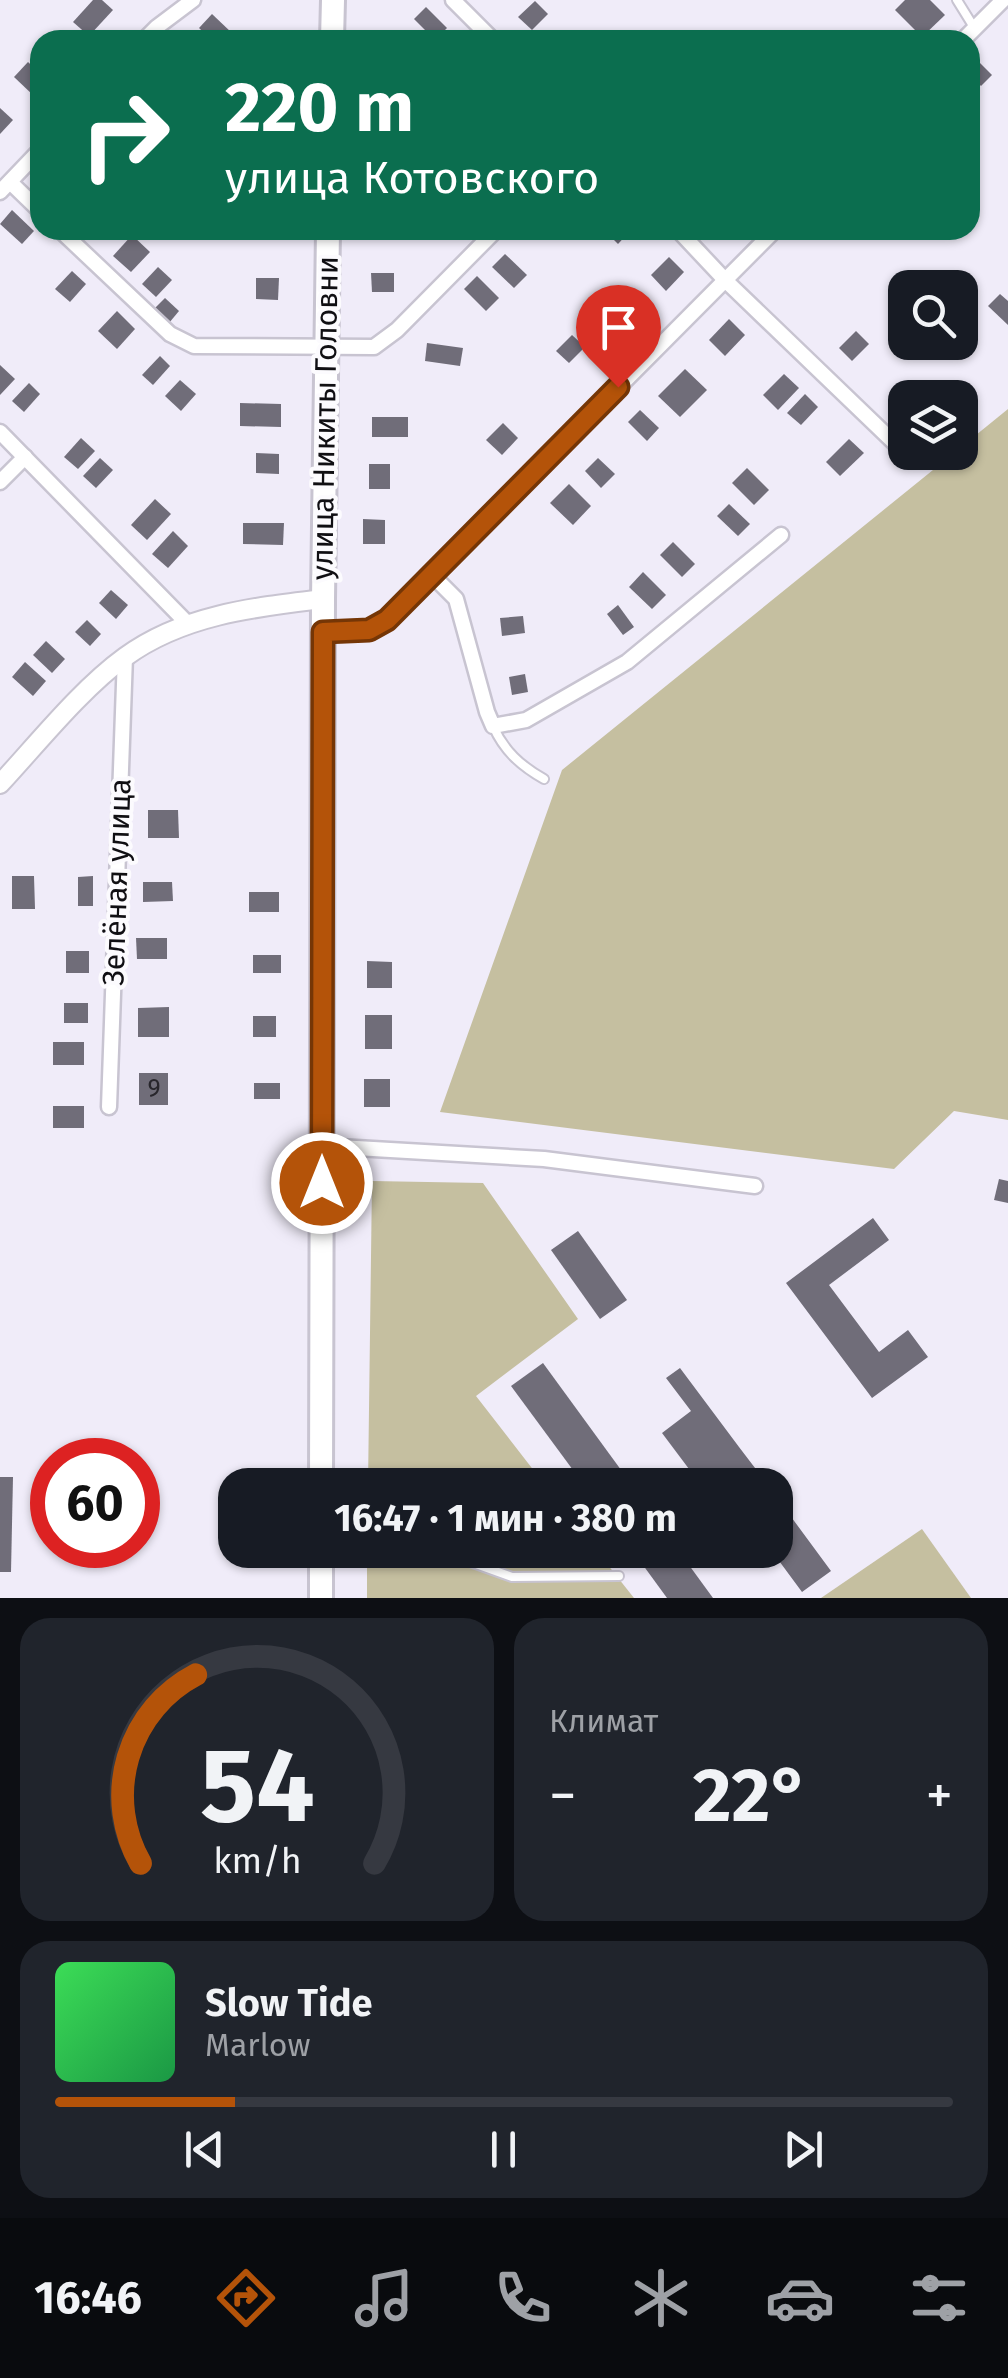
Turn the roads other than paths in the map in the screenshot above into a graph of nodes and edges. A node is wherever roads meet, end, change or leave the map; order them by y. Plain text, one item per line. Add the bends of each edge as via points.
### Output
1 (193, 0) edge
2 (332, 0) edge
3 (453, 0) edge
4 (957, 0) edge
5 (1003, 0) edge
6 (153, 30) edge
7 (332, 30) edge
8 (483, 30) edge
9 (968, 30) edge
10 (973, 30) edge
11 (30, 161) edge
12 (5, 187) edge
13 (30, 204) edge
14 (71, 240) edge
15 (328, 240) edge
16 (486, 240) edge
17 (687, 240) edge
18 (764, 240) edge
19 (725, 280) junction
20 (326, 346) junction
21 (0, 432) edge
22 (888, 438) edge
23 (25, 457) junction
24 (0, 482) edge
25 (781, 535) dead end
26 (432, 575) junction
27 (323, 599) junction
28 (188, 624) junction
29 (323, 632) junction
30 (125, 656) junction
31 (493, 726) junction
32 (544, 779) dead end
33 (0, 784) edge
34 (109, 1107) dead end
35 (322, 1146) junction
36 (755, 1186) dead end
37 (322, 1468) edge
38 (321, 1568) edge
39 (489, 1568) edge
40 (619, 1576) dead end
41 (321, 1598) edge

1 - 6 street
2 - 7 main road
3 - 8 street
4 - 9 lane
5 - 10 street
11 - 12 street
12 - 13 street
14 - 20 street via 170,334 194,346
15 - 20 main road, улица Никиты Головни
16 - 20 street via 374,347
17 - 19 street
18 - 19 street
19 - 22 street
19 - 26 street
20 - 27 main road, улица Никиты Головни
21 - 23 street
23 - 24 street
23 - 28 street
25 - 31 street via 627,662 526,720
26 - 29 street via 369,630
26 - 31 street via 456,599
27 - 28 street
27 - 29 main road, улица Никиты Головни
28 - 30 street
29 - 35 main road, улица Никиты Головни
30 - 33 street
30 - 34 street, Зелёная улица
31 - 32 lane via 512,757
35 - 36 street via 544,1160
35 - 37 main road, улица Никиты Головни
38 - 41 main road
39 - 40 lane via 512,1576

